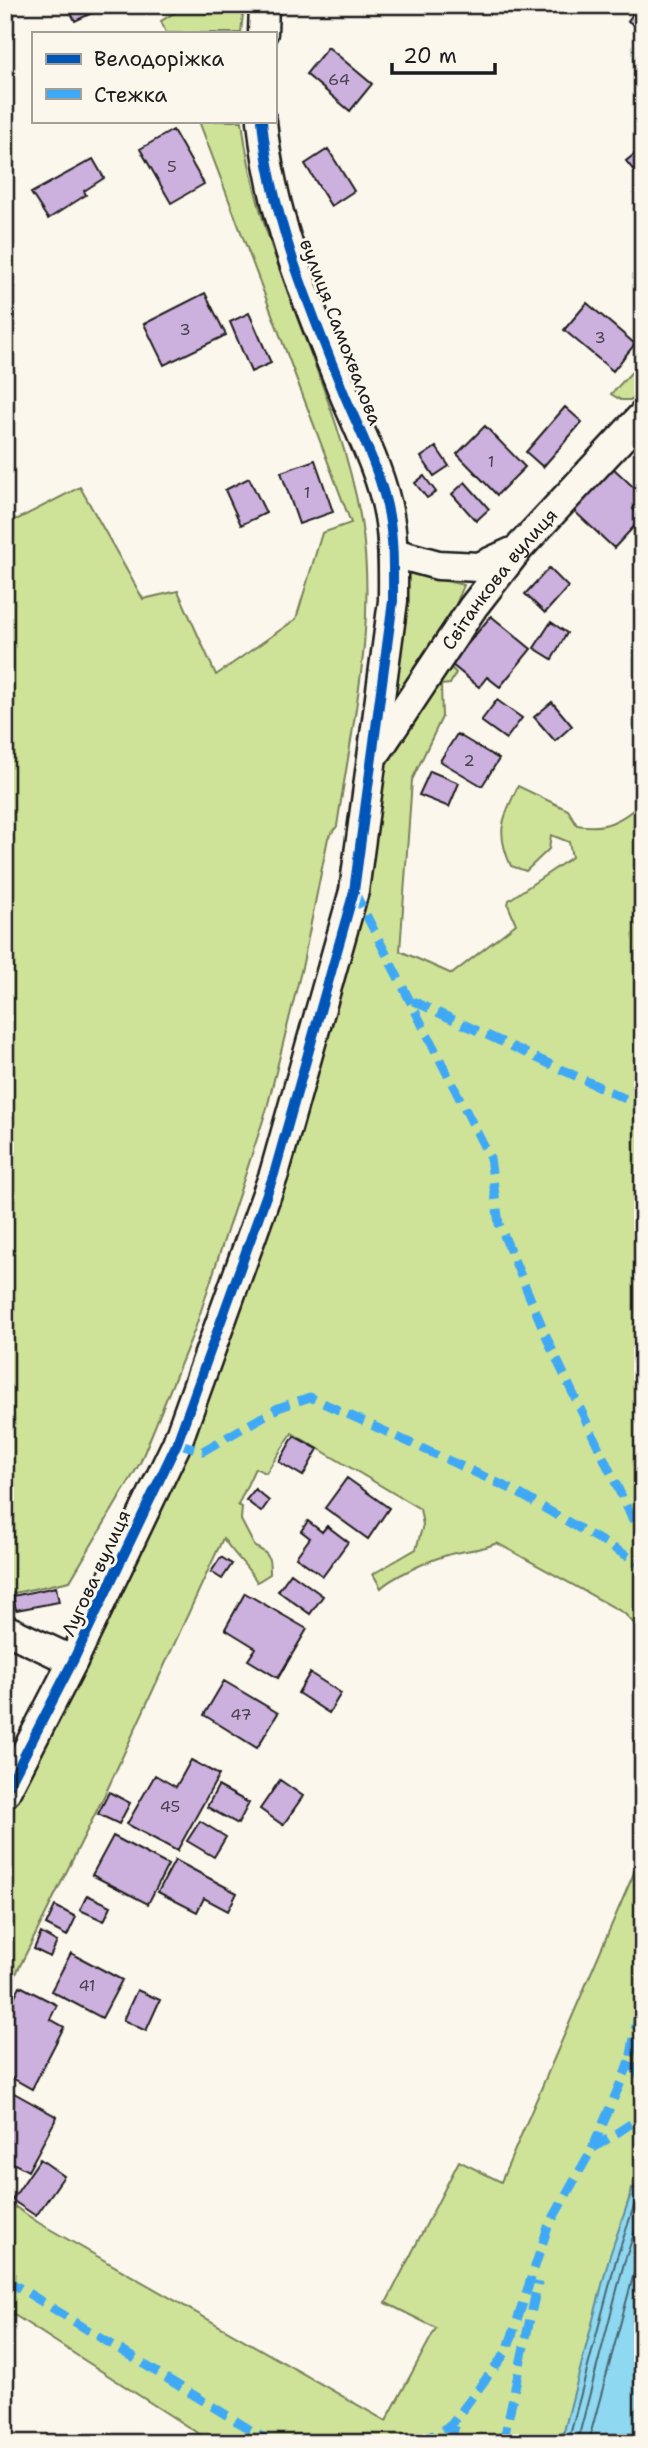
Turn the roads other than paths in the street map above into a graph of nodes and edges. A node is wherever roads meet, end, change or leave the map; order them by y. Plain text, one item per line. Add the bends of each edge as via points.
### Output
1 (264, 5) edge
2 (263, 32) edge
3 (262, 122) edge
4 (643, 415) edge
5 (519, 548) junction
6 (394, 553) junction
7 (374, 756) junction
8 (5, 1629) edge
9 (73, 1661) junction
10 (5, 1793) edge

1 - 2 street
3 - 6 street, вулиця Самохвалова via 277,213 376,471
4 - 5 street, Світанкова вулиця
5 - 6 street via 479,567 438,565
5 - 7 street, Світанкова вулиця via 472,607
6 - 7 street, вулиця Самохвалова via 393,601
7 - 9 street, Лугова вулиця via 354,891 274,1174 177,1443
8 - 9 street
9 - 10 street, Лугова вулиця

